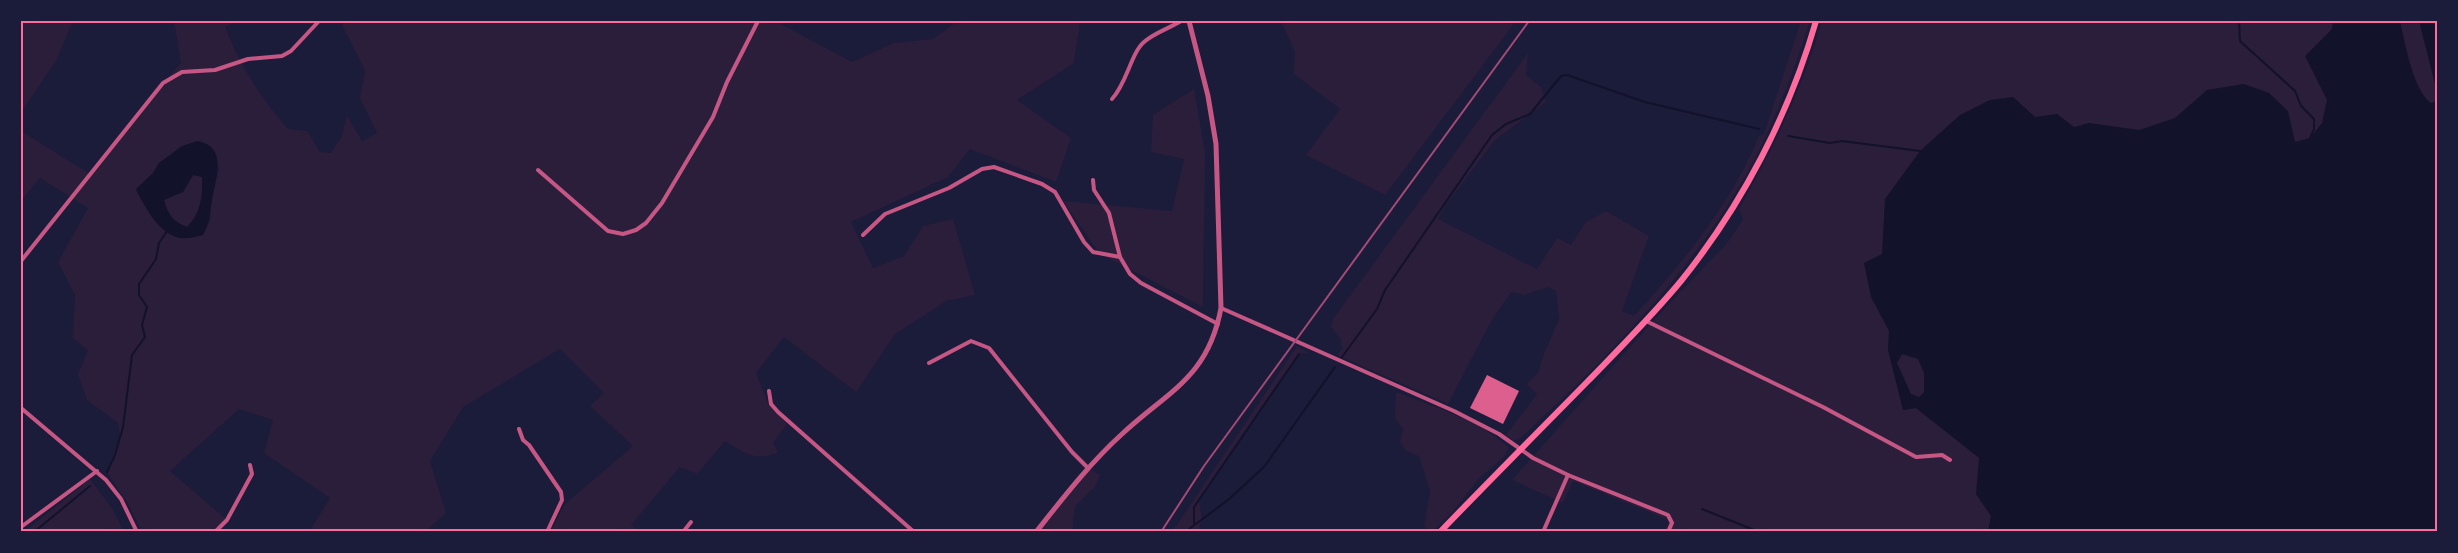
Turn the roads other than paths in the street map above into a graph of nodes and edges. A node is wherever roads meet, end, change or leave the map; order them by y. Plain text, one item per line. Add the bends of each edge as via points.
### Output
1 (318, 21) edge
2 (758, 21) edge
3 (1182, 21) edge
4 (1189, 21) edge
5 (1816, 21) edge
6 (1112, 99) dead end
7 (538, 170) dead end
8 (1093, 180) dead end
9 (863, 235) dead end
10 (1120, 257) junction
11 (21, 261) edge
12 (1221, 308) junction
13 (1646, 321) junction
14 (1218, 324) junction
15 (929, 363) dead end
16 (769, 391) dead end
17 (21, 408) edge
18 (519, 429) dead end
19 (1519, 450) junction
20 (1950, 460) dead end
21 (250, 465) dead end
22 (1088, 468) junction
23 (96, 471) junction
24 (1568, 475) junction
25 (691, 522) dead end
26 (21, 527) edge
27 (137, 532) edge
28 (215, 532) edge
29 (547, 532) edge
30 (683, 532) edge
31 (914, 532) edge
32 (1036, 532) edge
33 (1440, 532) edge
34 (1544, 532) edge
35 (1668, 532) edge

1 - 11 street via 291,51 282,56 248,59 215,70 182,72 163,83
2 - 7 street via 713,116 662,204 636,230 623,234 608,231
3 - 6 street via 1144,42 1137,50 1120,91
4 - 12 street via 1216,144
5 - 13 highway via 1792,92 1742,192 1692,266
8 - 10 street via 1094,190 1108,213
9 - 10 street via 885,214 949,188 982,169 994,167 1055,192 1093,252
10 - 14 street via 1130,274 1141,283
12 - 14 street
12 - 19 street via 1454,411 1498,434
13 - 19 highway
13 - 20 street via 1916,457 1942,455
14 - 22 street via 1205,357 1187,380 1122,434
15 - 22 street via 971,341 990,348
16 - 31 street via 771,404 778,412
17 - 23 street
18 - 29 street via 523,440 558,485 562,500
19 - 24 street
19 - 33 highway
21 - 28 street via 252,474 227,520
22 - 32 street
23 - 26 street
23 - 27 street via 121,499
24 - 34 street
24 - 35 street via 1668,515 1672,523
25 - 30 street

